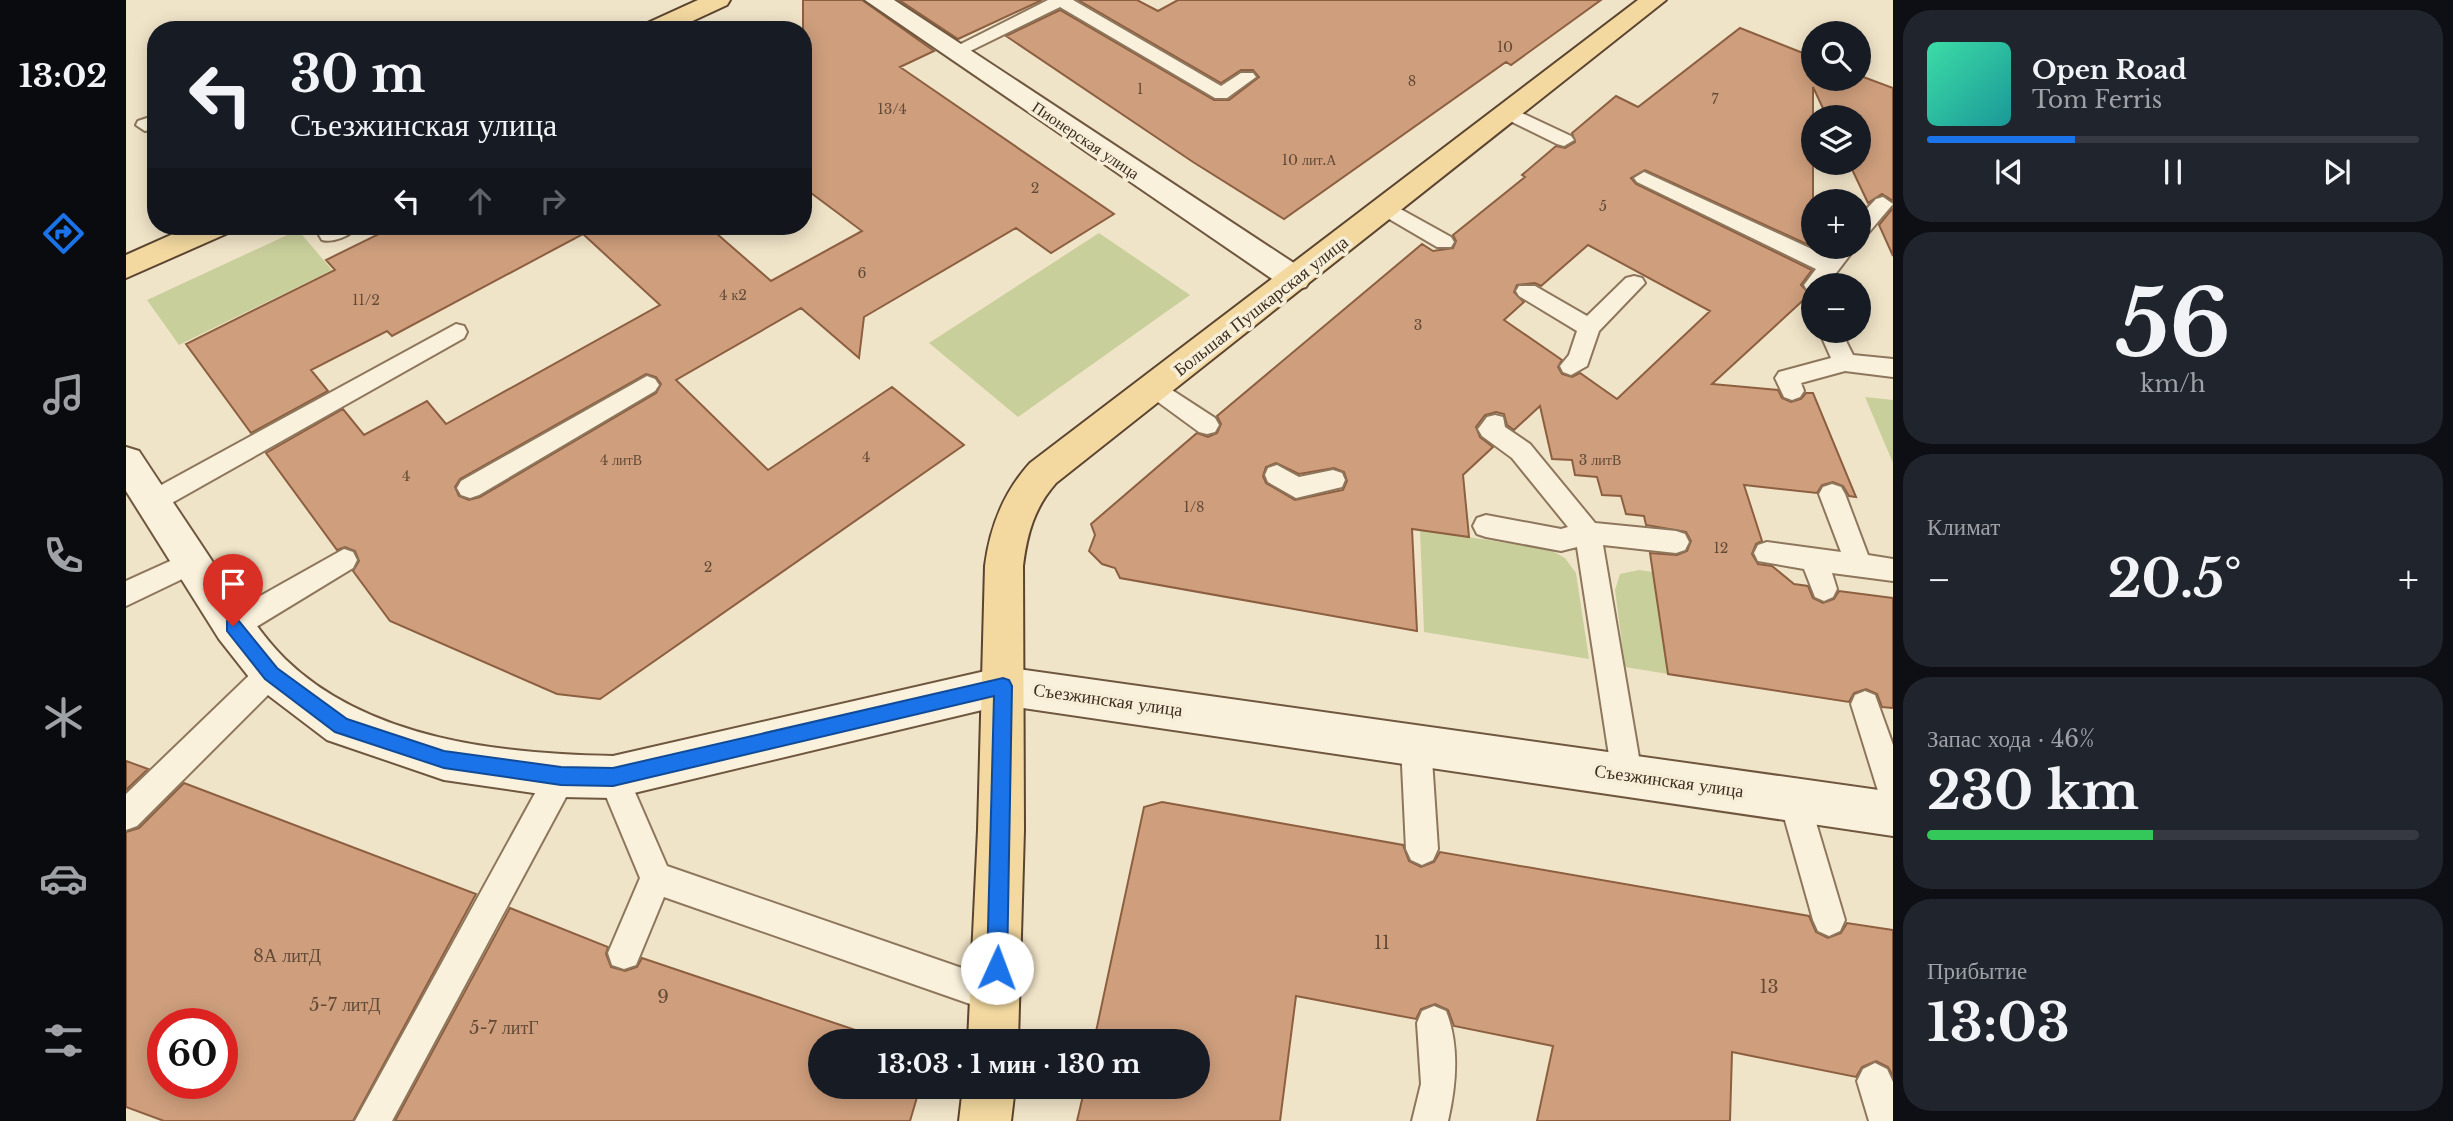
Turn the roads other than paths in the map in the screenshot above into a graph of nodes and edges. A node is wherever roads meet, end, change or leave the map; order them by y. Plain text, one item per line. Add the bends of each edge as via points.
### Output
1 (718, 0) edge
2 (877, 0) edge
3 (1024, 0) edge
4 (1654, 0) edge
5 (1041, 10) junction
6 (672, 21) edge
7 (954, 52) junction
8 (1247, 77) dead end
9 (1509, 113) junction
10 (1564, 139) dead end
11 (1644, 178) dead end
12 (1882, 204) dead end
13 (1387, 208) junction
14 (1871, 217) edge
15 (198, 235) edge
16 (1444, 242) dead end
17 (1835, 259) edge
18 (1829, 266) junction
19 (126, 267) edge
20 (1824, 273) edge
21 (1295, 279) junction
22 (1634, 283) dead end
23 (1527, 291) dead end
24 (1589, 328) junction
25 (456, 331) dead end
26 (1836, 343) edge
27 (1845, 363) junction
28 (1571, 366) dead end
29 (1893, 368) edge
30 (647, 385) dead end
31 (1155, 388) junction
32 (1792, 391) dead end
33 (1496, 424) dead end
34 (1207, 425) dead end
35 (126, 461) edge
36 (1277, 475) dead end
37 (1333, 480) dead end
38 (470, 488) dead end
39 (1832, 494) dead end
40 (152, 502) junction
41 (1486, 526) dead end
42 (1588, 533) junction
43 (1676, 542) dead end
44 (1767, 554) dead end
45 (344, 560) dead end
46 (1814, 560) junction
47 (190, 563) junction
48 (1859, 566) junction
49 (1893, 570) edge
50 (1824, 589) dead end
51 (126, 594) edge
52 (233, 626) junction
53 (271, 673) junction
54 (1003, 686) junction
55 (1865, 705) dead end
56 (1416, 744) junction
57 (1627, 775) junction
58 (561, 776) junction
59 (613, 777) junction
60 (1893, 791) edge
61 (1794, 799) junction
62 (126, 814) edge
63 (1893, 814) edge
64 (1422, 849) dead end
65 (656, 878) junction
66 (1829, 920) dead end
67 (624, 953) dead end
68 (994, 1019) edge
69 (1434, 1023) dead end
70 (1875, 1080) dead end
71 (988, 1099) edge
72 (373, 1121) edge
73 (985, 1121) edge
74 (1430, 1121) edge
75 (1887, 1121) edge

1 - 6 main road
2 - 7 street, Пионерская улица
3 - 5 lane
4 - 9 main road, Большая Пушкарская улица
5 - 7 lane
5 - 8 lane via 1061,0 1220,94
7 - 21 street, Пионерская улица
9 - 10 lane
9 - 13 main road, Большая Пушкарская улица
11 - 18 lane
12 - 14 lane
13 - 16 lane
13 - 21 main road, Большая Пушкарская улица
15 - 19 main road
17 - 18 lane
18 - 20 lane
21 - 31 main road, Большая Пушкарская улица
22 - 24 lane
23 - 24 lane
24 - 28 lane via 1579,360
25 - 40 lane
26 - 27 lane
27 - 29 lane
27 - 32 lane via 1787,378
30 - 38 lane
31 - 34 lane
31 - 54 main road, Большая Пушкарская улица via 1043,473 1016,509 1004,565
33 - 42 lane via 1490,429 1521,451
35 - 40 street, Съезжинская улица
36 - 37 lane via 1296,488
39 - 48 lane
40 - 47 street, Съезжинская улица
41 - 42 lane via 1561,540
42 - 43 lane
42 - 57 lane
44 - 46 lane
45 - 52 lane
46 - 48 lane
46 - 50 lane
47 - 51 lane
47 - 52 street, Съезжинская улица
48 - 49 lane
52 - 53 street, Съезжинская улица
53 - 58 street, Съезжинская улица via 342,726 444,759
53 - 62 lane
54 - 56 street, Съезжинская улица
54 - 59 street, Съезжинская улица
54 - 68 main road, Большая Пушкарская улица
55 - 60 lane
56 - 57 street, Съезжинская улица
56 - 64 lane
57 - 61 street, Съезжинская улица
58 - 59 street, Съезжинская улица
58 - 72 lane
59 - 65 lane
61 - 63 street, Съезжинская улица
61 - 66 lane
65 - 67 lane
65 - 68 lane
69 - 74 lane via 1439,1084
70 - 75 lane
71 - 73 main road

